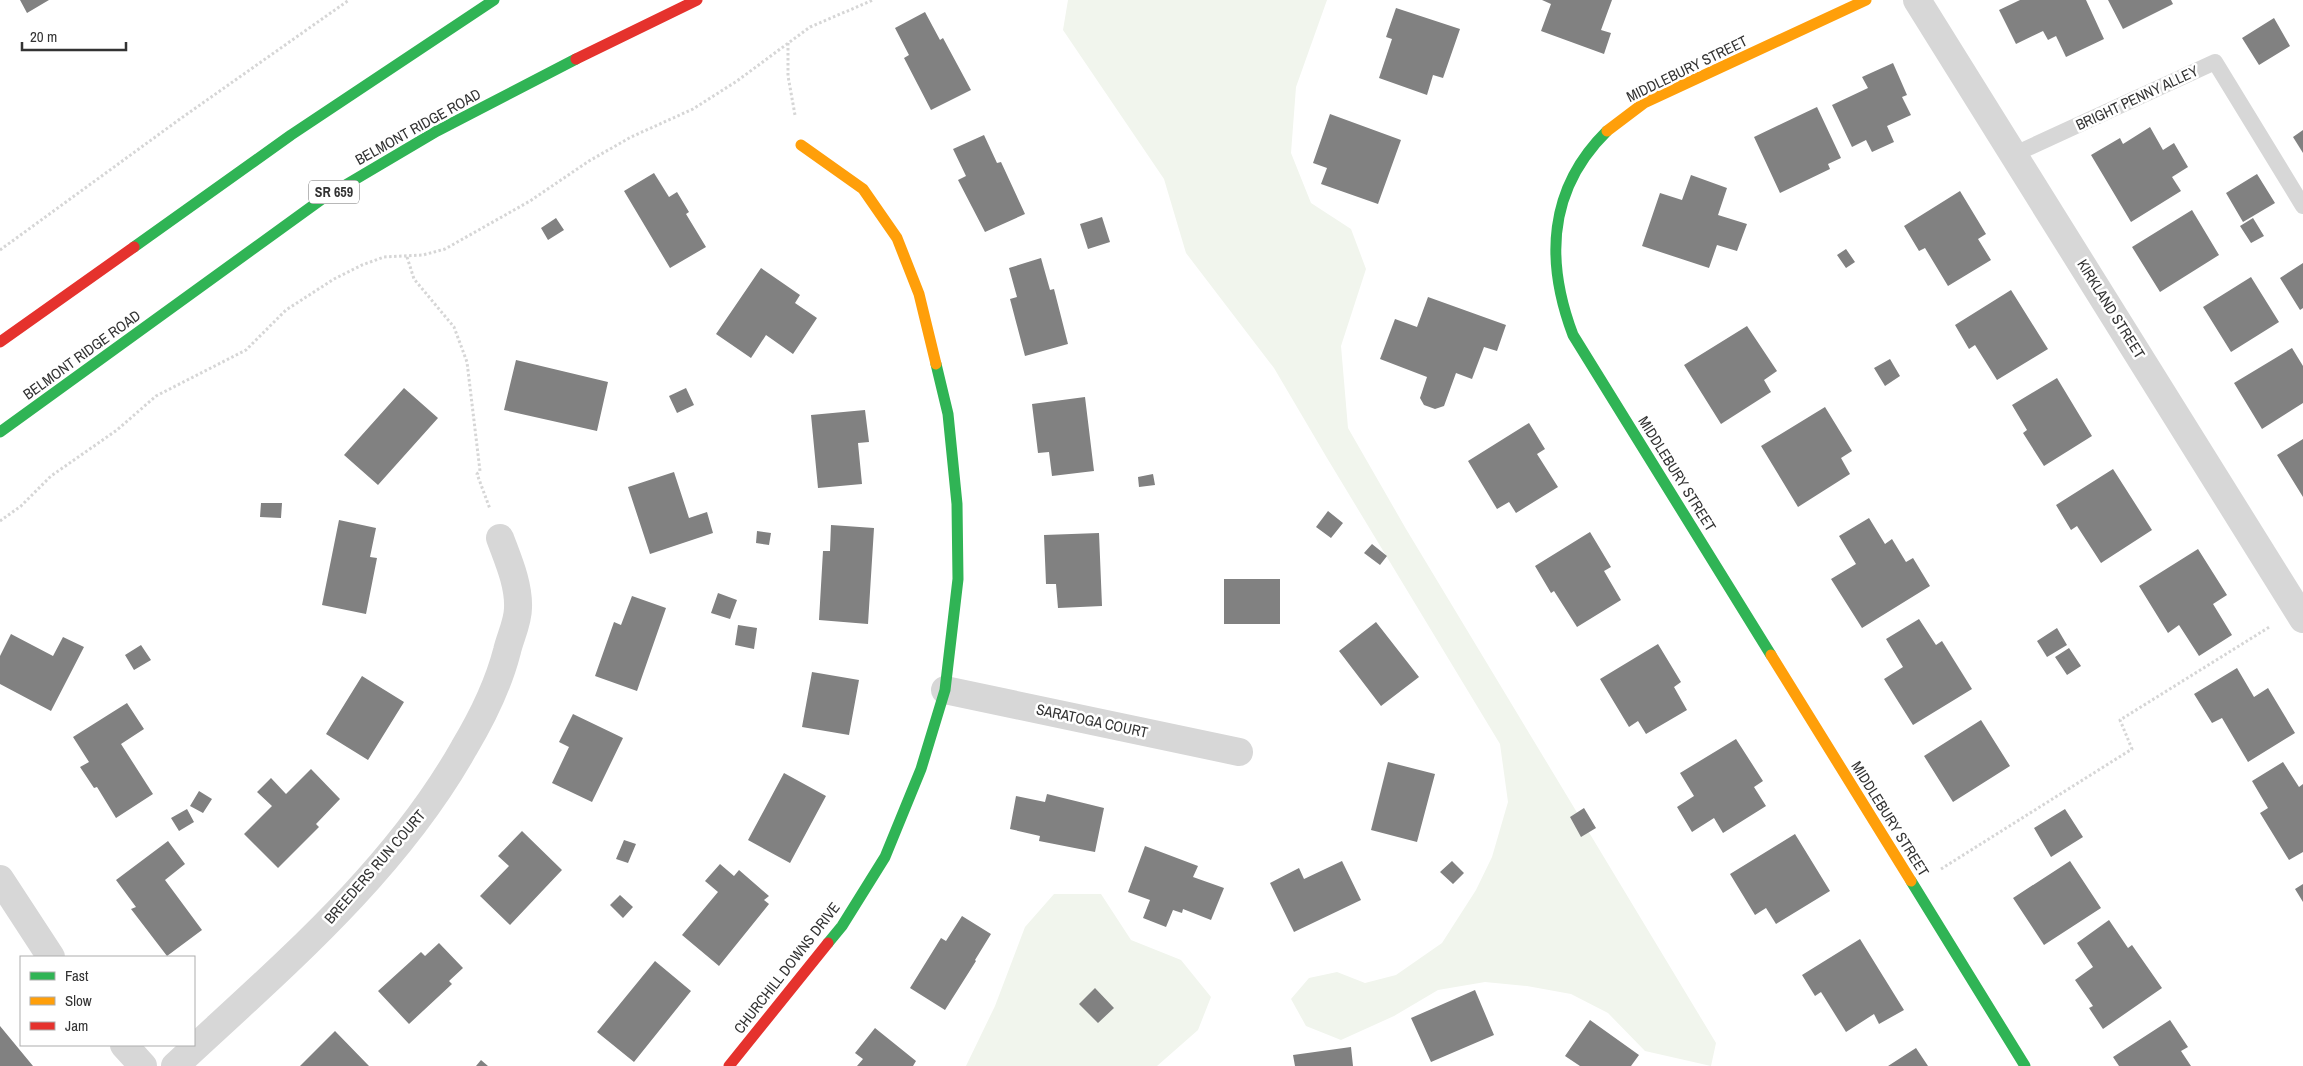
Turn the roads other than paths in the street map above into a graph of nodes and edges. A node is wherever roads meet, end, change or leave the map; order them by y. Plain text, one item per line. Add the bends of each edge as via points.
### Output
1 (494, 0) edge
2 (697, 0) edge
3 (1866, 0) edge
4 (1917, 0) edge
5 (801, 145) road end
6 (2015, 154) junction
7 (2303, 206) edge
8 (0, 342) edge
9 (0, 432) edge
10 (500, 538) road end
11 (2302, 618) edge
12 (945, 690) junction
13 (1239, 752) dead end
14 (0, 879) edge
15 (50, 956) edge
16 (125, 1046) edge
17 (143, 1066) edge
18 (175, 1066) edge
19 (729, 1066) edge
20 (2025, 1066) edge

1 - 8 street via 291,135
2 - 9 street, BELMONT RIDGE ROAD / SR 659 via 437,131 322,199
3 - 20 street, MIDDLEBURY STREET via 1644,103 1612,126 1582,161 1562,202 1554,247 1554,270 1558,294 1573,335
4 - 6 street, KIRKLAND STREET
5 - 12 street, CHURCHILL DOWNS DRIVE via 863,189 897,238 919,294 948,414 958,504 958,578
6 - 7 lane, BRIGHT PENNY ALLEY via 2215,62
6 - 11 street, KIRKLAND STREET
10 - 18 street, BREEDERS RUN COURT via 513,575 518,608 501,674 477,727 448,777 408,834 360,888
12 - 13 street, SARATOGA COURT
12 - 19 street, CHURCHILL DOWNS DRIVE via 921,769 885,857 842,926
14 - 15 street
16 - 17 street

